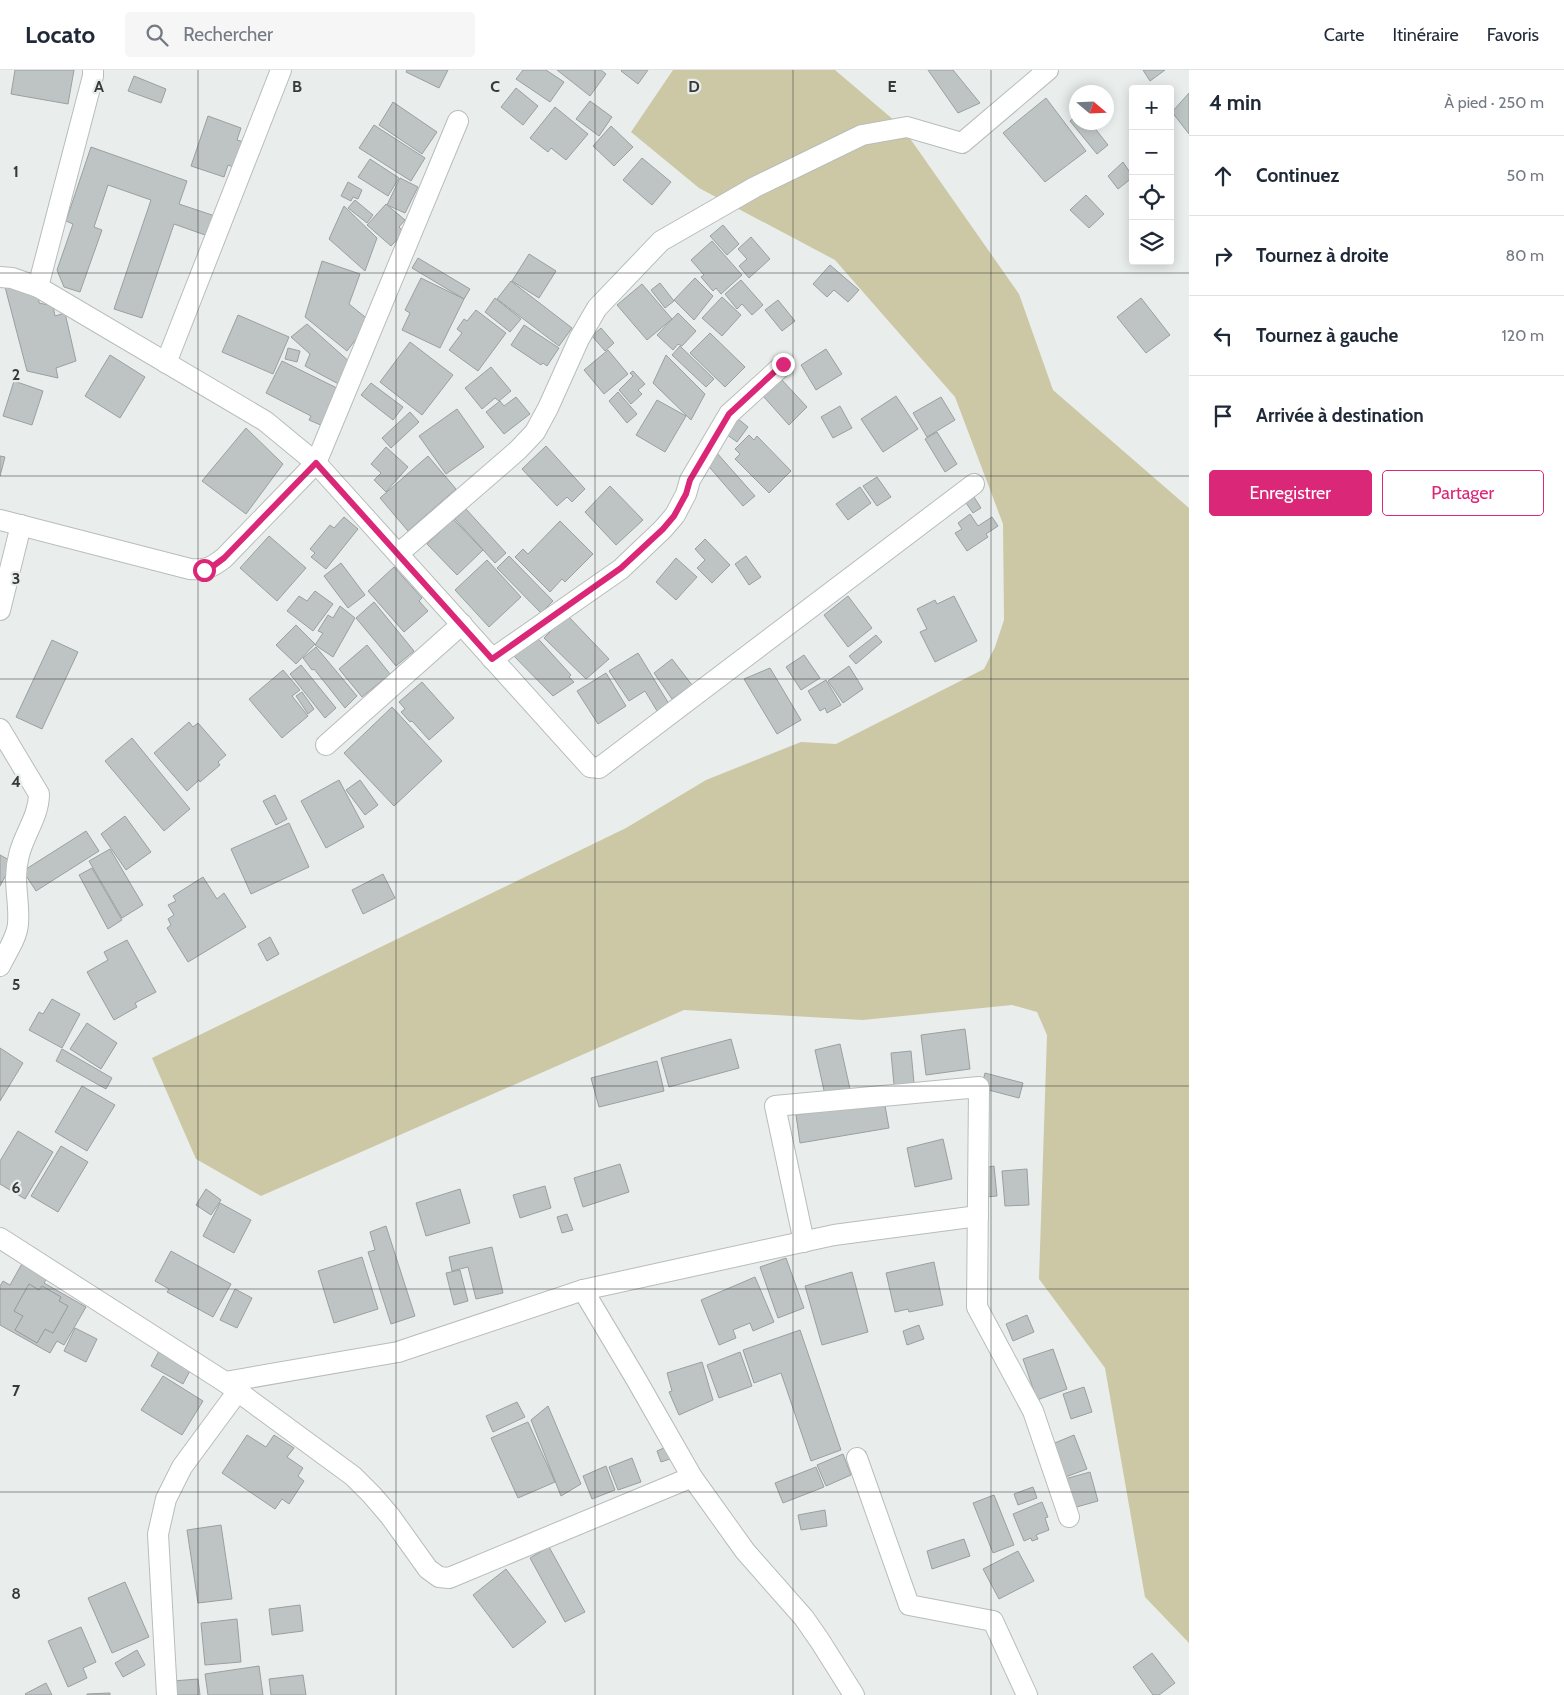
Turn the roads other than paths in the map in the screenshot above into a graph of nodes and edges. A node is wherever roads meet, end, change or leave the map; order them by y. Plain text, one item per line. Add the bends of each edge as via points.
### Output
1 (93, 70) edge
2 (281, 70) edge
3 (1048, 70) edge
4 (458, 122) dead end
5 (0, 277) edge
6 (38, 287) junction
7 (166, 363) junction
8 (783, 364) dead end
9 (316, 463) junction
10 (974, 484) dead end
11 (0, 520) edge
12 (21, 525) junction
13 (398, 554) junction
14 (0, 610) edge
15 (462, 624) junction
16 (492, 659) junction
17 (0, 729) edge
18 (326, 745) dead end
19 (0, 966) edge
20 (978, 1216) junction
21 (0, 1238) edge
22 (804, 1242) junction
23 (582, 1290) junction
24 (232, 1386) junction
25 (857, 1458) dead end
26 (692, 1477) junction
27 (1069, 1517) dead end
28 (167, 1695) edge
29 (854, 1695) edge
30 (1027, 1695) edge

1 - 6 street
2 - 7 street
3 - 13 street via 962,143 907,127 862,135 755,187 661,241 597,308 535,432
4 - 9 street
5 - 6 street
6 - 7 street
7 - 9 street via 265,421
8 - 16 street via 729,414 690,480 674,516 663,529 621,568
9 - 12 street via 224,558 204,570
9 - 13 street
10 - 16 street via 599,768 590,767
11 - 12 street
12 - 14 street
13 - 15 street
15 - 16 street
15 - 18 street
17 - 19 street via 39,794 39,805 19,854 15,875 18,924
20 - 22 street
20 - 22 street via 979,1087 775,1106
20 - 27 street via 976,1307 1033,1411
21 - 24 street
22 - 23 street
23 - 24 street via 398,1352
23 - 26 street
24 - 26 street via 353,1476 390,1516 428,1569 439,1577 449,1578
24 - 28 street via 166,1498 158,1534
25 - 30 street via 909,1605 993,1621
26 - 29 street via 745,1551 809,1626

